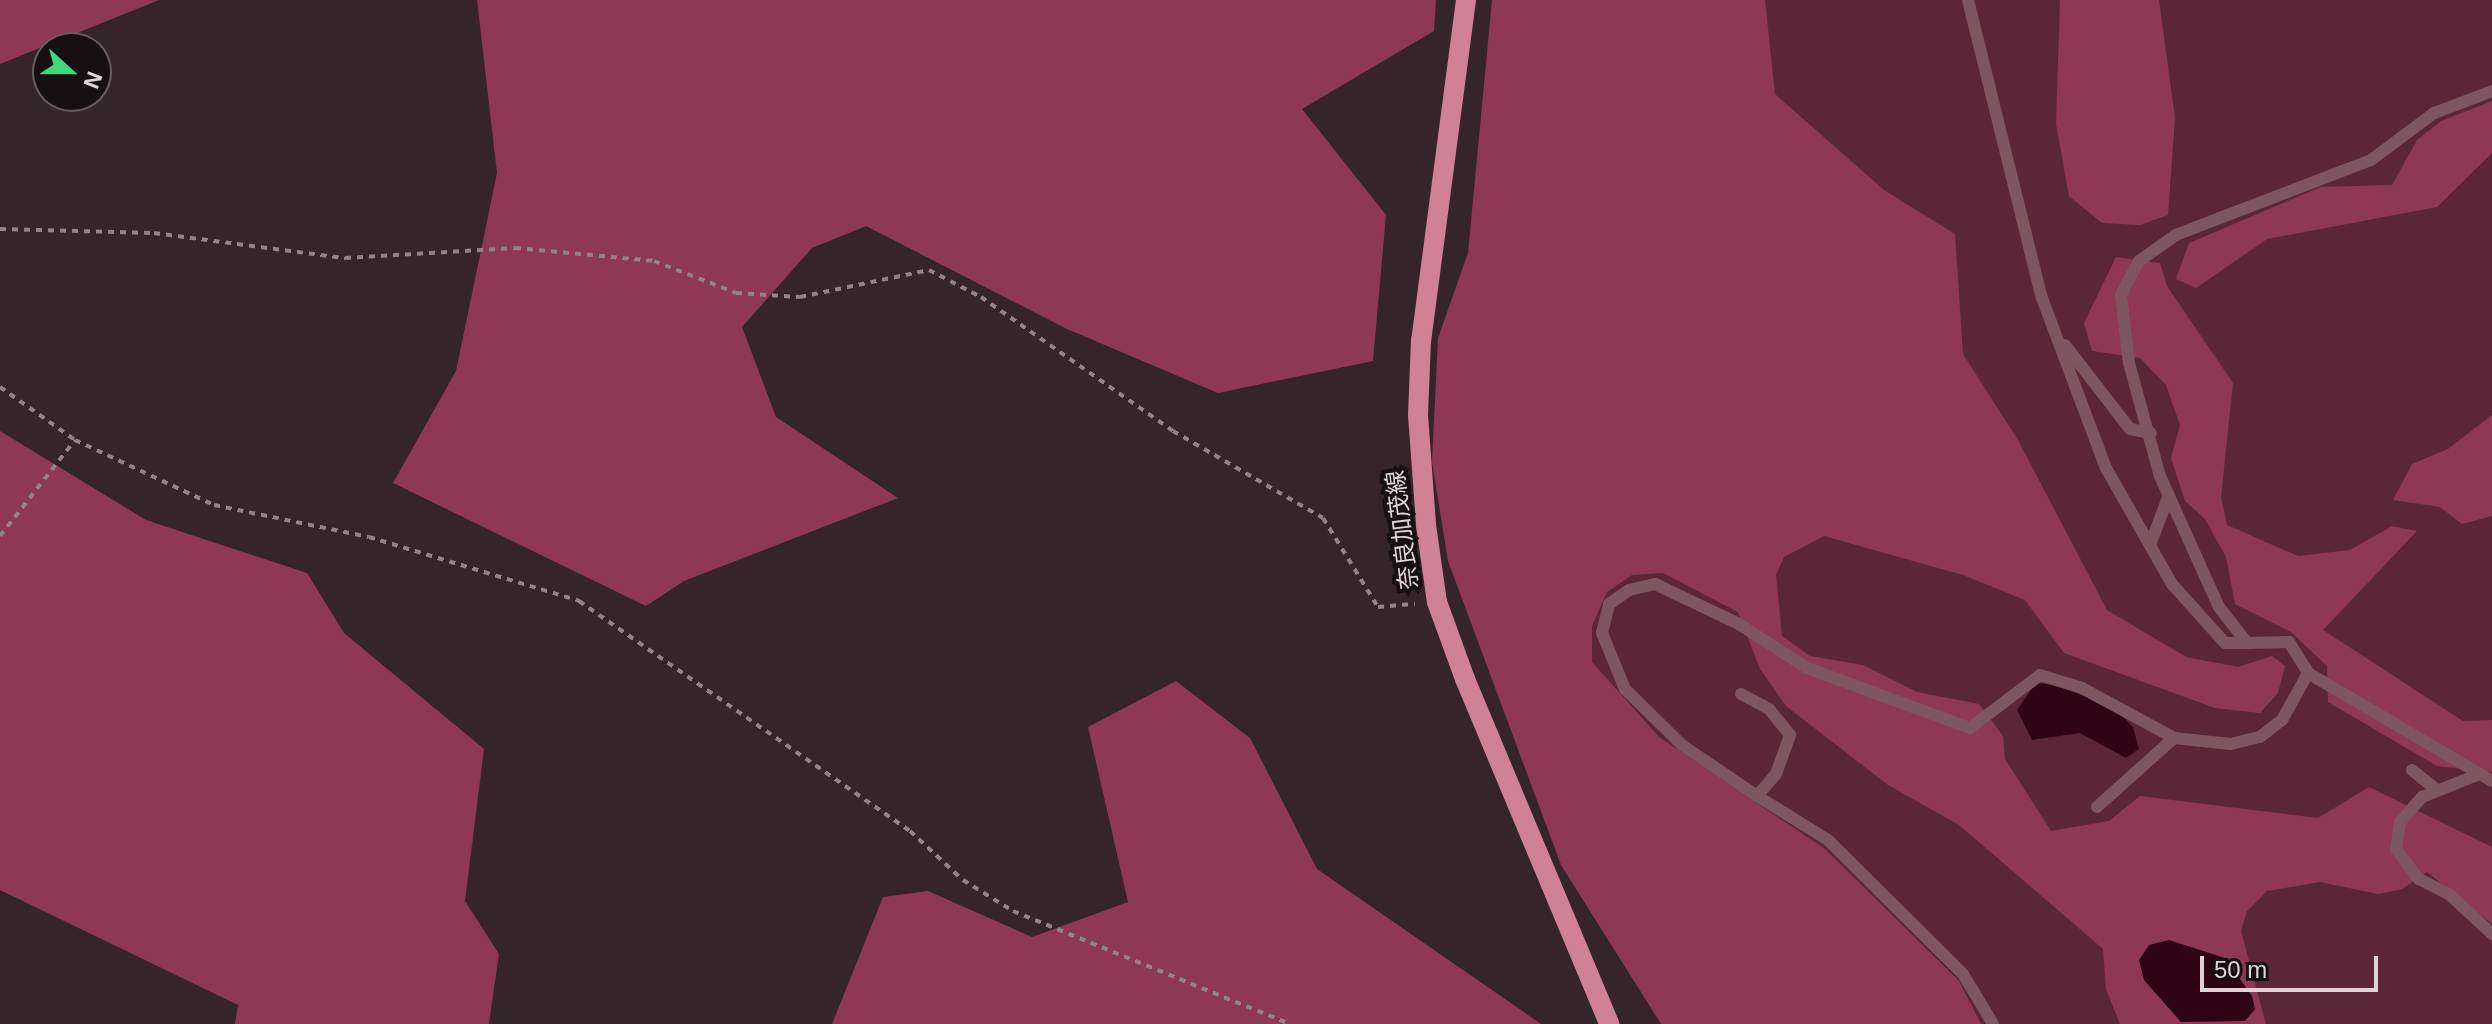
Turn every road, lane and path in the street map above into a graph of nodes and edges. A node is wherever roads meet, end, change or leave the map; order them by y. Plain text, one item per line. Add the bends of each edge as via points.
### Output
1 (1466, 0) edge
2 (1968, 0) edge
3 (2492, 91) edge
4 (0, 229) edge
5 (2061, 339) junction
6 (0, 387) edge
7 (2151, 433) junction
8 (75, 440) junction
9 (2169, 495) junction
10 (0, 536) edge
11 (2150, 545) junction
12 (1437, 602) junction
13 (2247, 643) junction
14 (2308, 673) junction
15 (1741, 694) dead end
16 (2174, 738) junction
17 (2412, 770) dead end
18 (2477, 775) junction
19 (2492, 781) edge
20 (2433, 787) junction
21 (1757, 796) junction
22 (2097, 807) dead end
23 (2492, 934) edge
24 (1290, 1024) edge
25 (1609, 1024) edge
26 (1993, 1024) edge

1 - 12 main road, 奈良加茂線 via 1421,340 1419,467
2 - 5 lane via 2042,298
3 - 7 lane via 2434,113 2371,160 2176,235 2139,261 2121,295 2129,363
4 - 12 path via 154,233 345,258 515,248 654,261 736,293 800,297 929,270 981,297 1173,431 1323,518 1378,607
5 - 7 lane via 2130,429
5 - 11 lane via 2072,387 2106,468
6 - 8 path
7 - 9 lane
8 - 10 path
8 - 24 path via 214,505 369,537 579,601 910,831 963,880 1013,911
9 - 11 lane
9 - 13 lane via 2219,607
11 - 13 lane via 2172,584 2225,643
12 - 25 main road, 奈良加茂線
13 - 14 lane via 2289,642
14 - 16 lane via 2282,720 2260,737 2231,744
14 - 18 lane
15 - 21 lane via 1769,709 1790,735 1776,774
16 - 21 lane via 2082,688 2040,675 1970,728 1807,668 1739,624 1655,584 1629,590 1609,604 1602,633 1625,689 1682,745
16 - 22 lane
17 - 20 lane
18 - 19 lane
18 - 20 lane
20 - 23 lane via 2400,822 2396,849 2419,879 2449,894
21 - 26 lane via 1828,840 1963,974

